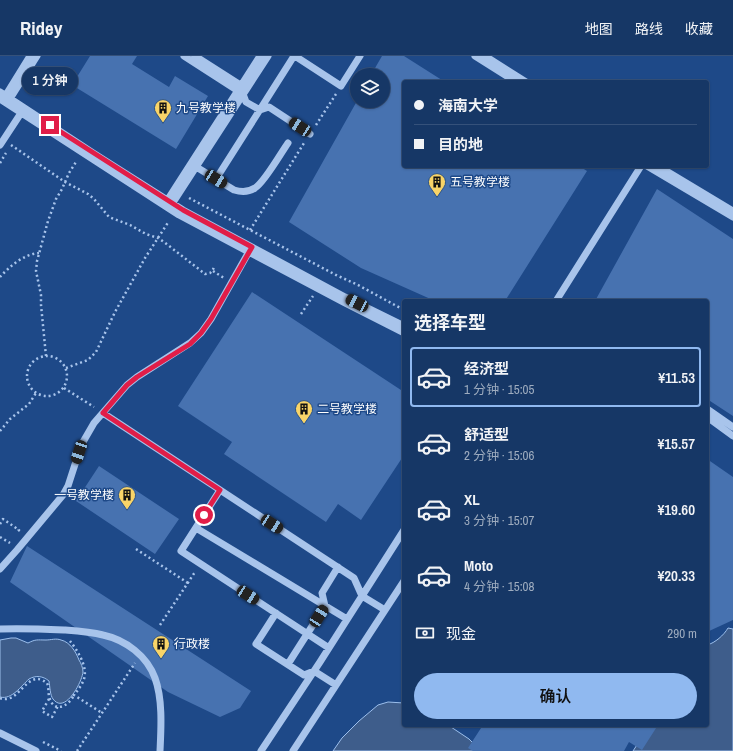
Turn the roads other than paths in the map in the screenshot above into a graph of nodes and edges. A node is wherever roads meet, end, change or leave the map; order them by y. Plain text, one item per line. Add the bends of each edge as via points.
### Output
1 (30, 56) edge
2 (37, 56) edge
3 (184, 56) edge
4 (195, 56) edge
5 (260, 56) edge
6 (268, 56) edge
7 (294, 56) edge
8 (360, 56) edge
9 (475, 56) edge
10 (485, 56) edge
11 (513, 80) edge
12 (523, 80) edge
13 (242, 90) junction
14 (4, 98) edge
15 (260, 110) junction
16 (23, 111) junction
17 (310, 134) road end
18 (2, 143) edge
19 (288, 143) dead end
20 (194, 165) junction
21 (640, 168) edge
22 (650, 168) edge
23 (661, 168) edge
24 (216, 179) junction
25 (168, 204) junction
26 (733, 211) edge
27 (733, 217) edge
28 (250, 249) junction
29 (557, 299) edge
30 (402, 325) edge
31 (402, 331) edge
32 (709, 410) edge
33 (103, 413) junction
34 (709, 418) edge
35 (733, 427) edge
36 (733, 436) edge
37 (220, 490) junction
38 (196, 528) junction
39 (402, 533) edge
40 (338, 568) junction
41 (0, 569) edge
42 (402, 584) edge
43 (362, 596) junction
44 (325, 606) junction
45 (385, 610) junction
46 (276, 613) junction
47 (347, 619) junction
48 (0, 629) edge
49 (307, 634) junction
50 (329, 648) junction
51 (288, 664) junction
52 (314, 671) junction
53 (336, 685) junction
54 (0, 733) edge
55 (36, 751) edge
56 (160, 751) edge
57 (261, 751) edge
58 (293, 751) edge

1 - 14 street
2 - 14 street
3 - 13 street
4 - 13 street
5 - 13 street
6 - 13 street
7 - 8 street via 341,86
7 - 15 street
9 - 11 street
10 - 12 street
13 - 15 street via 246,102
13 - 20 street
14 - 16 street
15 - 17 street via 269,107
15 - 24 street
16 - 18 street
16 - 25 street
19 - 24 street via 265,178 254,189 241,192
20 - 24 street
20 - 25 street
20 - 25 street via 179,193
21 - 29 street
22 - 27 street
23 - 26 street
25 - 28 street via 179,215
28 - 30 street
28 - 31 street via 343,302
28 - 33 street via 201,333 190,344 127,385
32 - 35 street
33 - 37 street
33 - 41 street via 83,442 63,495
34 - 36 street
37 - 38 street
37 - 40 street
38 - 44 street
38 - 46 street via 181,551
39 - 43 street
40 - 43 street via 354,578
40 - 44 street via 322,593
42 - 45 street
43 - 45 street
43 - 47 street
44 - 47 street
44 - 49 street
45 - 53 street
46 - 49 street
46 - 51 street via 256,644
47 - 50 street
48 - 56 street via 92,633 104,635 131,647 150,668 159,692
49 - 50 street
49 - 51 street
50 - 52 street
51 - 52 street via 304,675
52 - 53 street
52 - 57 street
53 - 58 street
54 - 55 street

